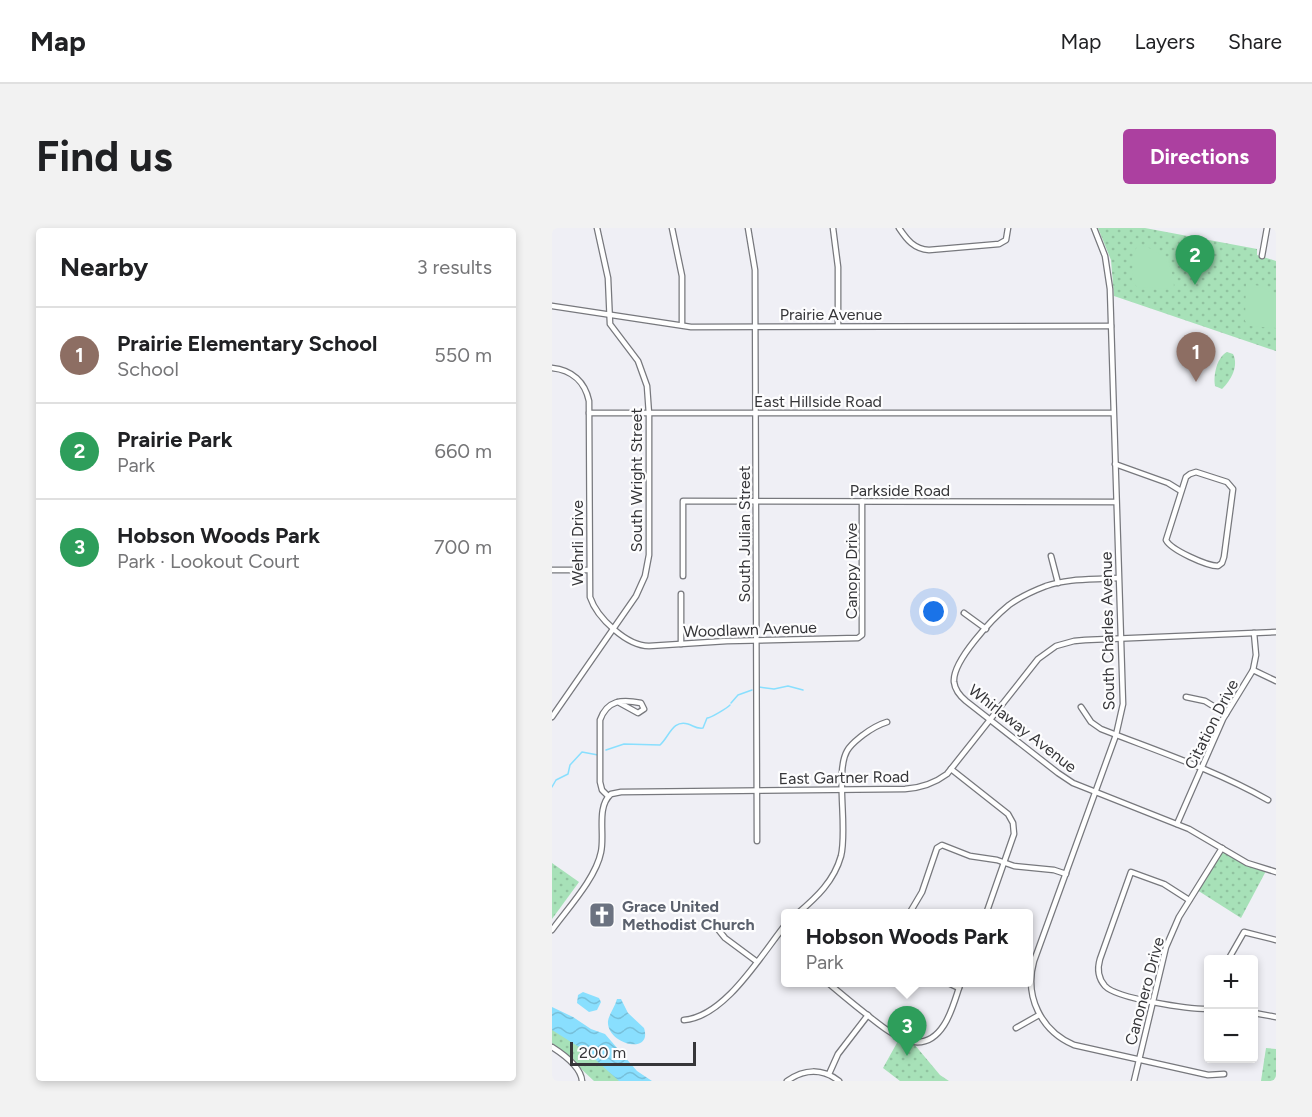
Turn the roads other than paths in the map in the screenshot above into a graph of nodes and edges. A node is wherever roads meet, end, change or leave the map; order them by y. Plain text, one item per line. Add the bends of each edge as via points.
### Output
1 (597, 228) edge
2 (672, 228) edge
3 (748, 228) edge
4 (833, 228) edge
5 (899, 228) edge
6 (1008, 228) edge
7 (1094, 228) edge
8 (1267, 228) edge
9 (1262, 256) dead end
10 (552, 306) edge
11 (609, 314) junction
12 (682, 325) junction
13 (756, 326) junction
14 (838, 326) junction
15 (1111, 326) junction
16 (552, 368) edge
17 (589, 413) junction
18 (755, 413) junction
19 (1113, 413) junction
20 (649, 414) junction
21 (1115, 464) junction
22 (1181, 491) junction
23 (756, 501) junction
24 (862, 501) junction
25 (1116, 502) junction
26 (1051, 556) dead end
27 (552, 570) edge
28 (589, 570) junction
29 (684, 576) dead end
30 (1118, 578) junction
31 (1058, 583) junction
32 (681, 594) dead end
33 (964, 613) dead end
34 (614, 628) junction
35 (986, 629) junction
36 (1276, 632) edge
37 (1254, 633) junction
38 (858, 638) joint
39 (1121, 638) junction
40 (756, 640) junction
41 (681, 644) junction
42 (643, 646) joint
43 (1253, 670) junction
44 (1276, 681) edge
45 (1186, 697) dead end
46 (618, 702) junction
47 (1081, 707) dead end
48 (1226, 714) junction
49 (552, 717) edge
50 (990, 720) junction
51 (887, 722) dead end
52 (1116, 735) junction
53 (1201, 767) junction
54 (951, 769) junction
55 (843, 790) junction
56 (757, 791) junction
57 (1095, 792) junction
58 (608, 796) junction
59 (1268, 800) dead end
60 (1177, 824) junction
61 (757, 841) dead end
62 (1222, 848) junction
63 (1004, 863) junction
64 (1276, 872) edge
65 (1066, 874) junction
66 (1189, 900) junction
67 (803, 909) edge
68 (912, 909) edge
69 (988, 909) edge
70 (717, 928) dead end
71 (552, 930) edge
72 (781, 930) edge
73 (1276, 940) edge
74 (1231, 955) edge
75 (756, 962) junction
76 (1033, 968) edge
77 (833, 987) edge
78 (959, 987) edge
79 (1032, 987) edge
80 (1152, 1001) junction
81 (1204, 1009) edge
82 (1258, 1014) edge
83 (1039, 1015) junction
84 (868, 1016) junction
85 (1275, 1017) edge
86 (684, 1020) dead end
87 (1016, 1028) dead end
88 (552, 1047) edge
89 (1138, 1060) junction
90 (829, 1074) junction
91 (1224, 1074) dead end
92 (582, 1081) edge
93 (787, 1081) edge
94 (839, 1081) edge
95 (1134, 1081) edge

1 - 11 street, South Wright Street via 608,278
2 - 12 street via 681,269
3 - 13 street, South Julian Street via 755,263
4 - 14 street via 838,267
5 - 6 street via 913,246 924,250 999,244 1006,240
7 - 15 street, South Charles Avenue via 1108,267
8 - 9 street
10 - 11 street, Prairie Avenue
11 - 12 street, Prairie Avenue
11 - 20 street, South Wright Street via 612,328 642,369
12 - 13 street, Prairie Avenue
13 - 14 street, Prairie Avenue
13 - 18 street, South Julian Street
14 - 15 street, Prairie Avenue
15 - 19 street, South Charles Avenue
16 - 17 street via 579,381 587,393
17 - 20 street, East Hillside Road
17 - 28 street, Wehrli Drive
18 - 19 street, East Hillside Road
18 - 20 street, East Hillside Road
18 - 23 street, South Julian Street
19 - 21 street, South Charles Avenue
20 - 34 street, South Wright Street via 648,566 641,587
21 - 22 street
21 - 25 street, South Charles Avenue
22 - 22 street via 1188,475 1196,472 1227,482 1233,489 1224,557 1218,566 1168,544 1166,536
23 - 24 street, Parkside Road
23 - 29 street, Parkside Road via 683,501
23 - 40 street, South Julian Street
24 - 25 street, Parkside Road
24 - 38 street, Canopy Drive via 863,632
25 - 30 street, South Charles Avenue
26 - 31 street
27 - 28 street
28 - 34 street, Wehrli Drive via 593,606
30 - 31 street, Whirlaway Avenue
30 - 39 street, South Charles Avenue
31 - 35 street, Whirlaway Avenue via 1019,598
32 - 41 street
33 - 35 street
34 - 42 street, Wehrli Drive
34 - 49 street, South Wright Street
35 - 50 street, Whirlaway Avenue via 958,665 954,680 961,697
36 - 37 street, East Gartner Road
37 - 39 street, East Gartner Road
37 - 43 street, Citation Drive
38 - 40 street, Woodlawn Avenue
39 - 50 street, East Gartner Road via 1074,641 1048,651
39 - 52 street, South Charles Avenue via 1123,704
40 - 41 street, Woodlawn Avenue
40 - 56 street, South Julian Street
41 - 42 street, Woodlawn Avenue
43 - 44 street
43 - 48 street, Citation Drive
45 - 48 street via 1205,700
46 - 46 street via 638,713 644,709 641,703
46 - 58 street via 608,705 600,720 600,782
47 - 52 street via 1095,725
48 - 53 street, Citation Drive
50 - 54 street, East Gartner Road
50 - 57 street, Whirlaway Avenue via 1063,777
51 - 55 street via 870,729 846,751
52 - 53 street
52 - 57 street, South Charles Avenue
53 - 59 street
53 - 60 street, Citation Drive
54 - 55 street, East Gartner Road via 935,781 913,788
54 - 63 street via 1012,819 1014,834
55 - 56 street, East Gartner Road
55 - 67 street via 844,838 838,864 820,894
56 - 58 street, East Gartner Road via 621,792
56 - 61 street, South Julian Street
57 - 60 street, Whirlaway Avenue
57 - 65 street, South Charles Avenue
58 - 71 street via 603,807 601,849 596,865
60 - 62 street, Whirlaway Avenue
62 - 64 street, Whirlaway Avenue via 1254,866
62 - 66 street, Canonero Drive
63 - 65 street
63 - 68 street via 940,846
63 - 69 street
65 - 76 street, South Charles Avenue
66 - 80 street, Canonero Drive via 1166,947
66 - 80 street via 1157,881 1131,872 1128,875 1098,972 1110,990
70 - 75 street
72 - 75 street
73 - 74 street via 1244,932
75 - 86 street via 720,1005 705,1015
77 - 84 street
78 - 84 street via 945,1025 933,1037 918,1042 896,1037
79 - 83 street, South Charles Avenue
80 - 81 street
80 - 89 street, Canonero Drive
82 - 85 street
83 - 87 street
83 - 89 street via 1068,1042
84 - 90 street via 842,1048
88 - 92 street via 572,1063
89 - 91 street via 1208,1075
89 - 95 street, Canonero Drive
90 - 93 street via 804,1072
90 - 94 street

